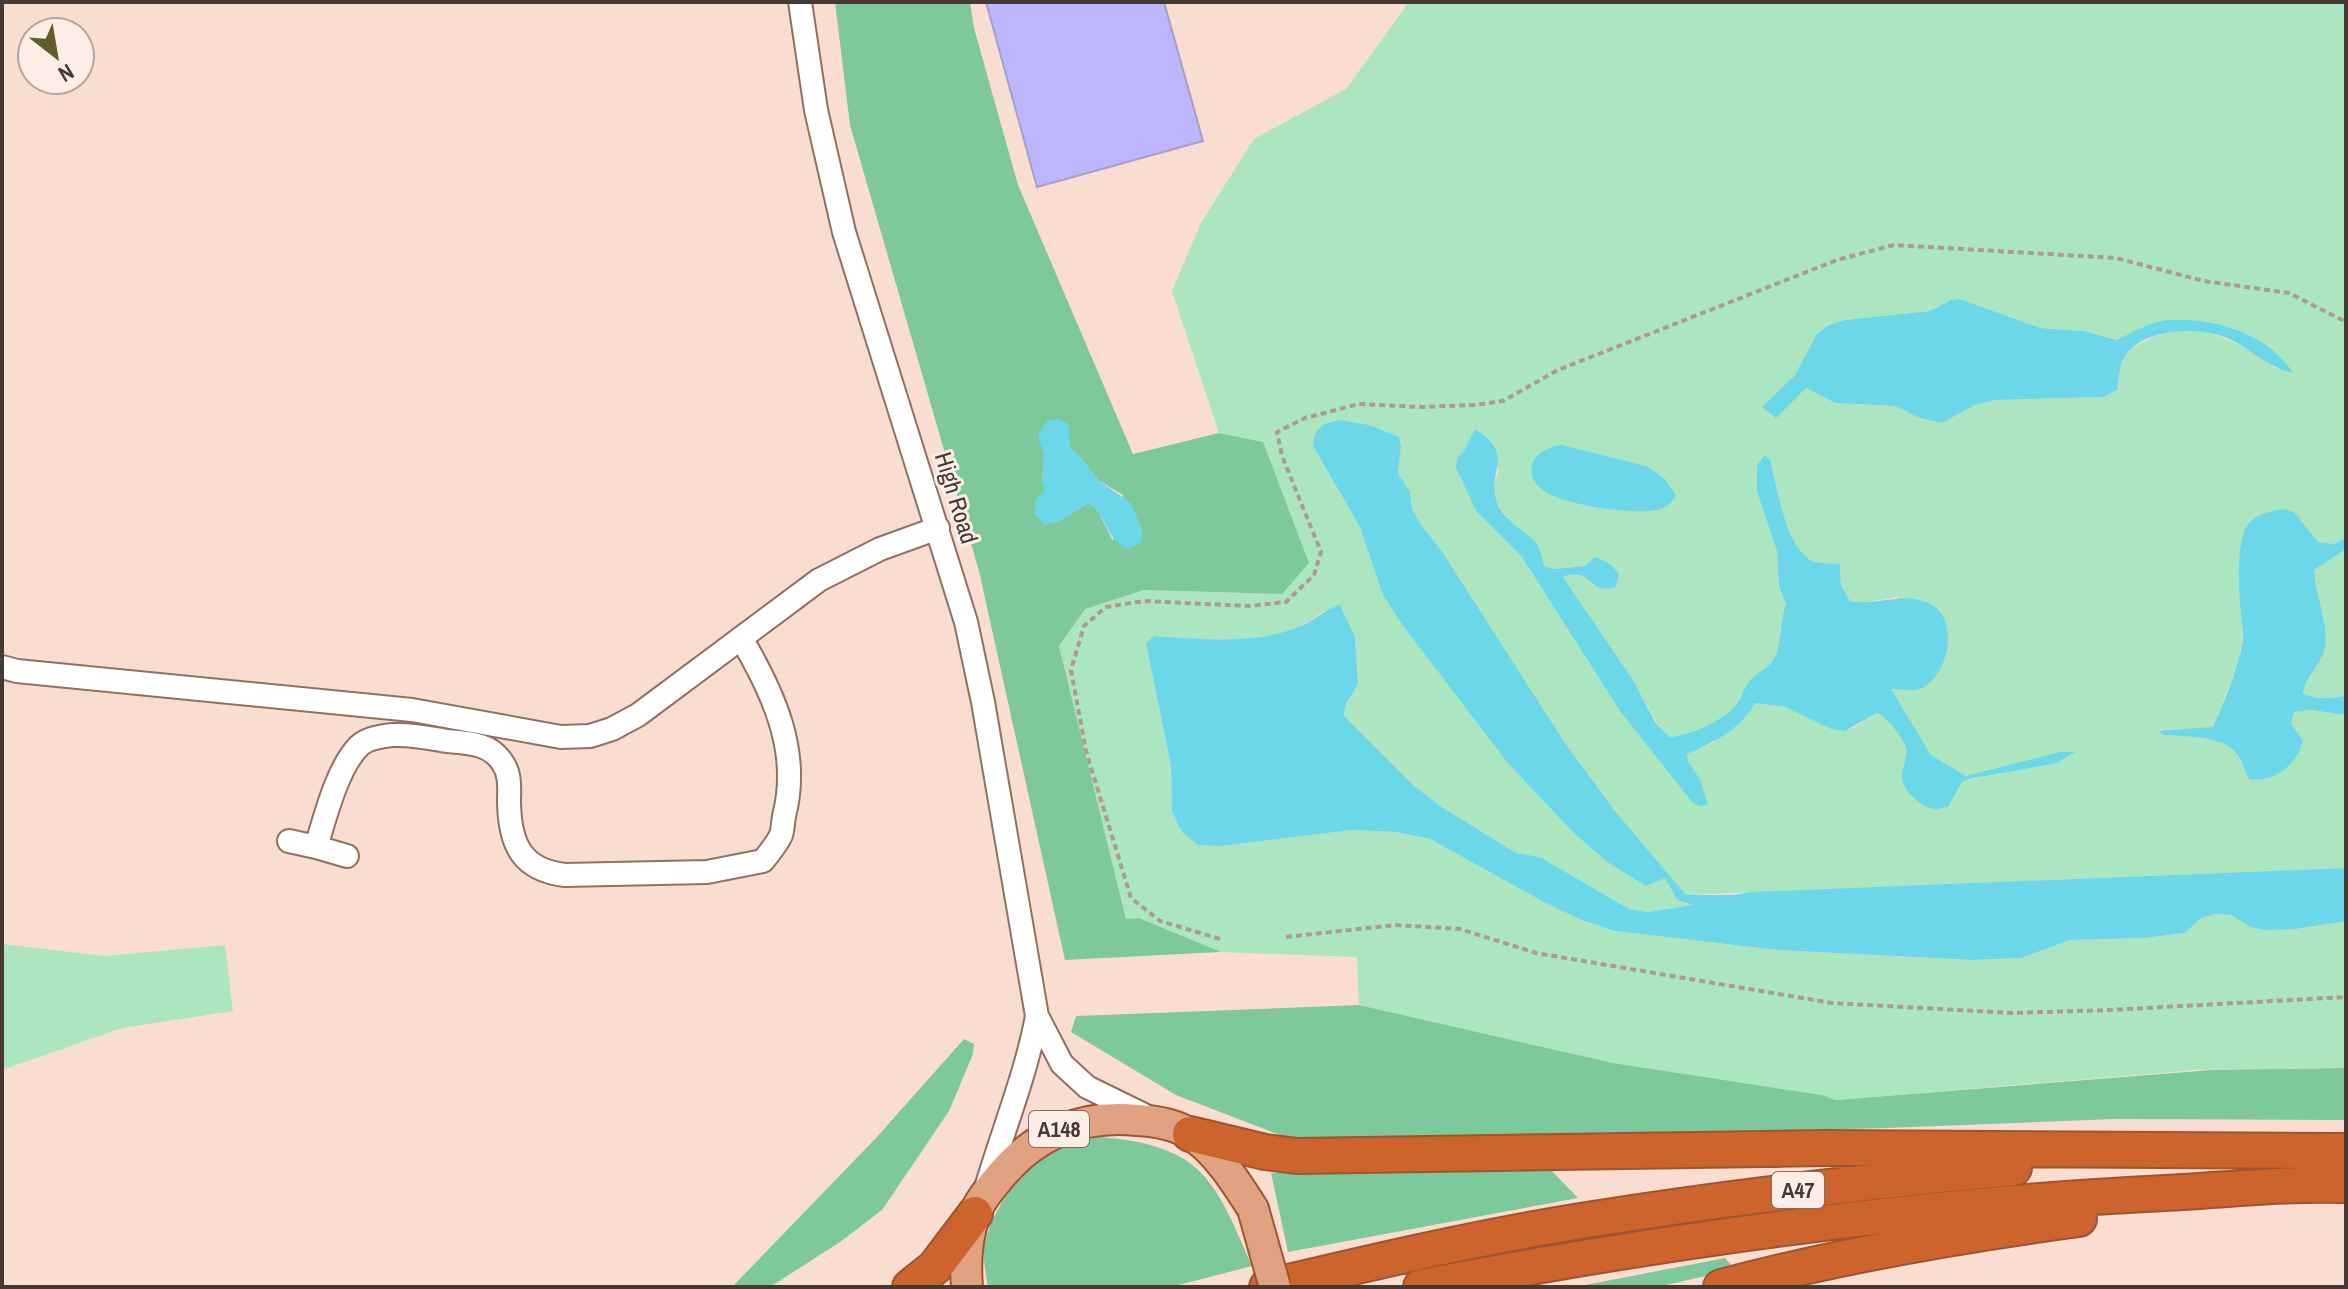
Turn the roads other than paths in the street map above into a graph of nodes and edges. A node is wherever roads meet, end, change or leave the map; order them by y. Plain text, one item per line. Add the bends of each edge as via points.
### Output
1 (800, 2) edge
2 (938, 528) junction
3 (741, 638) junction
4 (7, 672) edge
5 (289, 841) dead end
6 (316, 847) junction
7 (347, 856) dead end
8 (1037, 1016) junction
9 (1175, 1128) junction
10 (2342, 1151) edge
11 (2341, 1185) edge
12 (979, 1205) junction
13 (967, 1286) edge
14 (910, 1287) edge
15 (1267, 1287) edge
16 (1275, 1287) edge
17 (1421, 1287) edge
18 (1721, 1287) edge

1 - 2 street, High Road via 816,110 844,232
2 - 3 street via 849,563
2 - 8 street, High Road via 983,702
3 - 4 street via 638,715 590,736 561,737 412,710
3 - 6 street via 764,676 782,724 790,768 781,834 763,861 707,872 545,872 520,852 511,831 509,778 493,751 404,735 360,744 348,761
5 - 6 street
6 - 7 street
8 - 9 street, High Road via 1062,1064 1087,1087
8 - 12 street, High Road via 1024,1075
9 - 10 highway, A47 via 1297,1156 1827,1148
9 - 12 main road, A148 via 1117,1117 1059,1129 1025,1149
9 - 16 main road, bridge via 1235,1181 1253,1209
10 - 15 highway, A47 via 2079,1162 1830,1185 1585,1220
11 - 17 highway, A47 via 2083,1197 1836,1220 1585,1256
11 - 18 highway, A47 via 2015,1228
12 - 13 main road, A148 via 966,1249
12 - 14 highway via 935,1267

